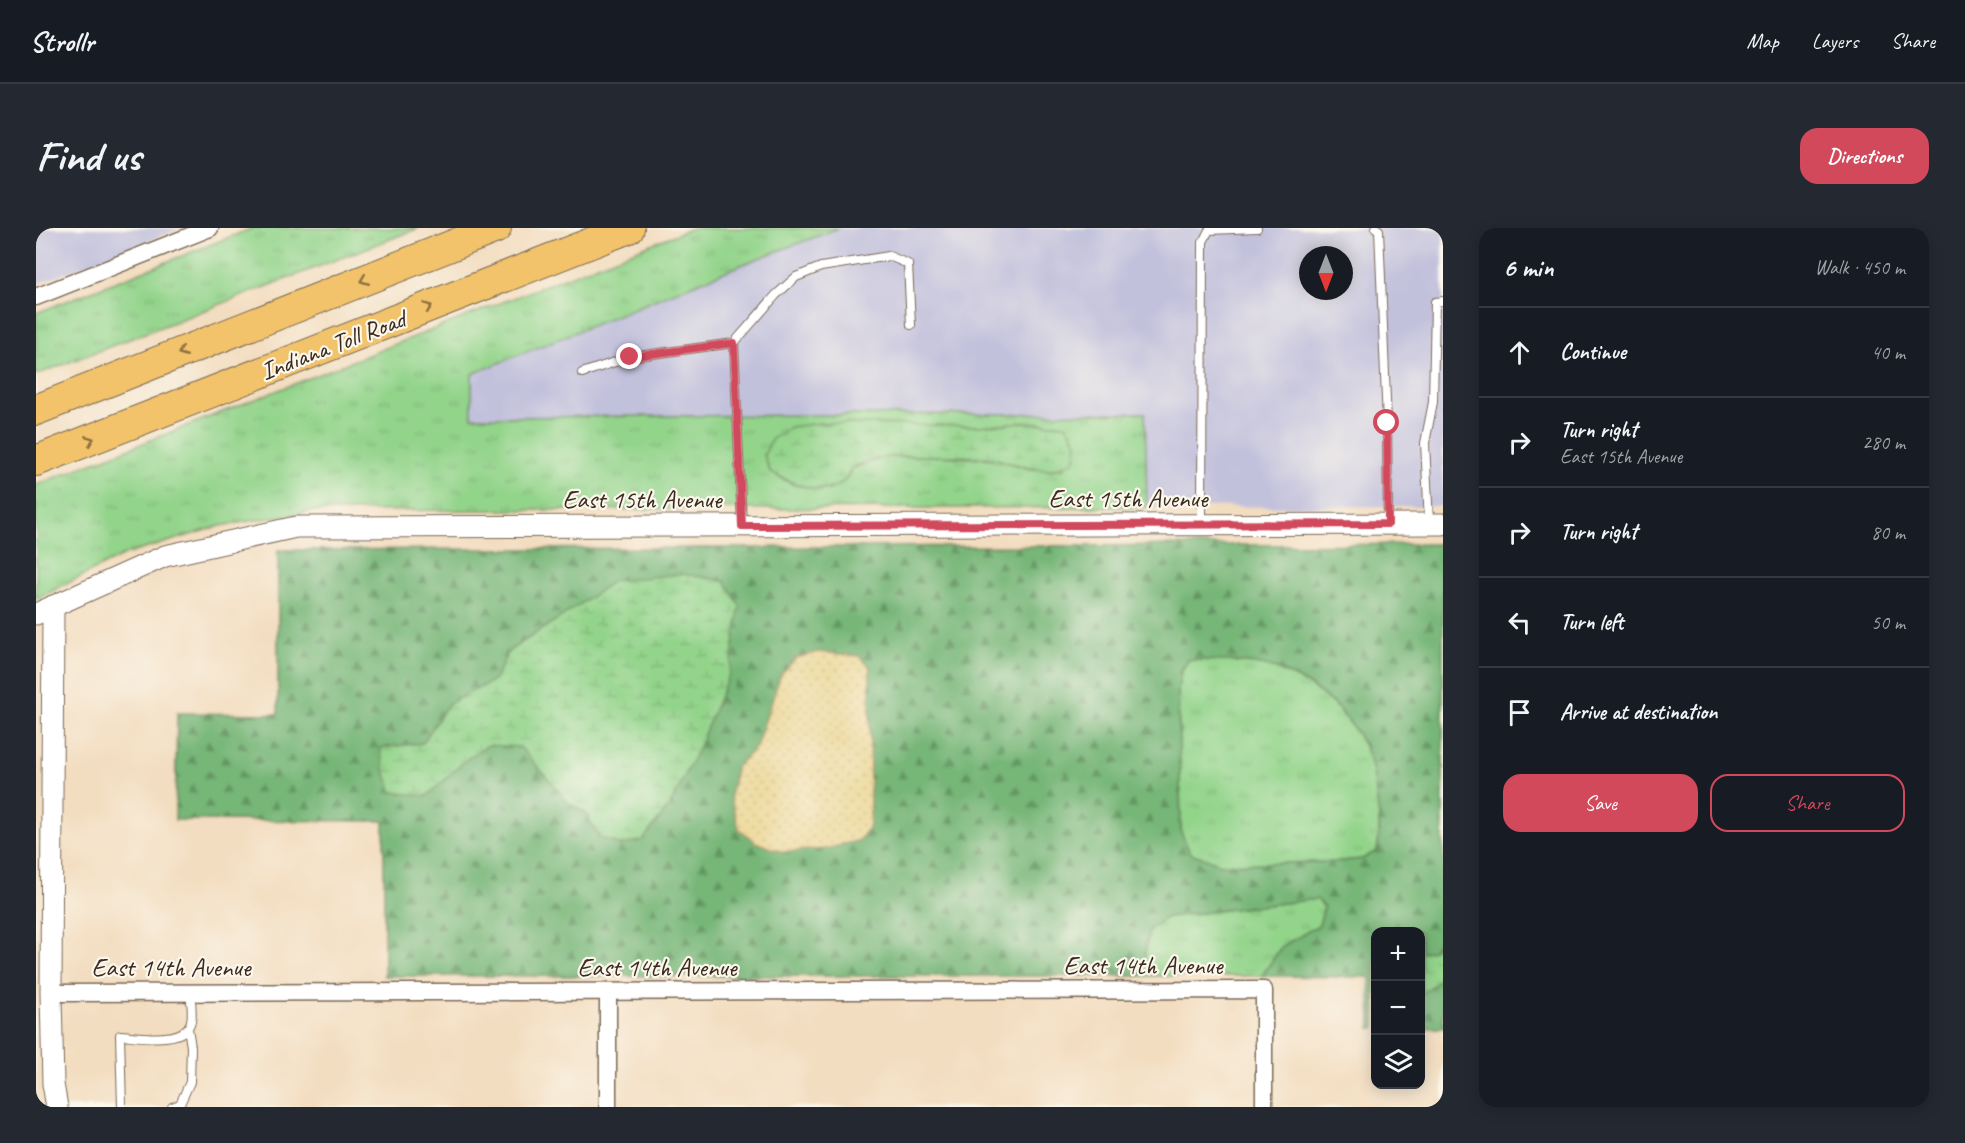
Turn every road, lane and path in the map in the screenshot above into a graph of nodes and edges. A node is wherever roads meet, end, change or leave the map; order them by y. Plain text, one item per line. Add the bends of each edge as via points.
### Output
1 (210, 228) edge
2 (496, 228) edge
3 (629, 228) edge
4 (1257, 228) edge
5 (1376, 228) edge
6 (36, 297) edge
7 (1443, 301) edge
8 (911, 325) dead end
9 (734, 343) junction
10 (582, 373) dead end
11 (36, 410) edge
12 (36, 461) edge
13 (1202, 524) junction
14 (1388, 524) junction
15 (1436, 524) edge
16 (742, 526) junction
17 (45, 610) edge
18 (43, 818) edge
19 (190, 992) junction
20 (608, 992) junction
21 (51, 993) junction
22 (188, 1028) junction
23 (57, 1107) edge
24 (122, 1107) edge
25 (172, 1107) edge
26 (609, 1107) edge
27 (1264, 1107) edge

1 - 6 street
2 -> 11 highway, Indiana Toll Road
12 -> 3 highway, Indiana Toll Road
4 - 13 lane via 1209,230 1203,242
5 - 14 lane via 1387,411
7 - 15 lane via 1435,302 1433,402 1425,443
8 - 9 lane via 908,264 890,256 821,267 796,277
9 - 10 lane via 630,357
9 - 16 lane
13 - 14 street, East 15th Avenue
13 - 16 street, East 15th Avenue
14 - 15 street, East 15th Avenue
16 - 17 street, East 15th Avenue via 296,527 165,556
17 - 18 street
18 - 21 street
19 - 20 street, East 14th Avenue
19 - 21 street, East 14th Avenue
19 - 22 lane via 192,1020
20 - 26 street
20 - 27 street, East 14th Avenue via 1264,990
21 - 23 street
22 - 24 lane via 173,1037 120,1035
22 - 25 lane via 190,1082 180,1104

